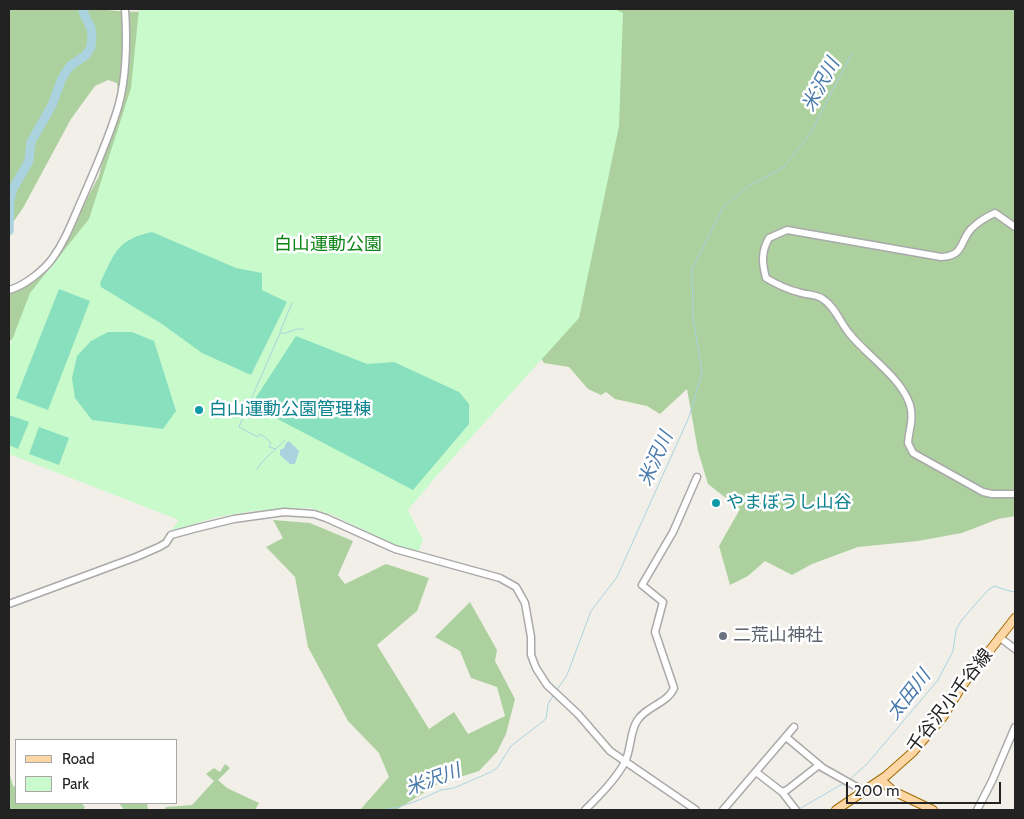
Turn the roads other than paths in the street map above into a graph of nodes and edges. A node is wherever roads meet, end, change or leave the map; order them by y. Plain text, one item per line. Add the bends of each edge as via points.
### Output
1 (125, 9) edge
2 (1015, 228) edge
3 (9, 290) edge
4 (697, 477) dead end
5 (1015, 494) edge
6 (9, 604) edge
7 (1015, 618) edge
8 (999, 637) junction
9 (1015, 649) edge
10 (794, 727) dead end
11 (1015, 727) edge
12 (786, 737) junction
13 (625, 761) junction
14 (819, 765) junction
15 (756, 772) junction
16 (881, 780) junction
17 (782, 792) junction
18 (864, 792) junction
19 (585, 810) edge
20 (696, 810) edge
21 (723, 810) edge
22 (796, 810) edge
23 (836, 810) edge
24 (933, 810) edge
25 (977, 810) edge

1 - 3 street via 123,81 119,104 99,160 65,239 52,258 28,279
2 - 5 street via 995,212 973,227 950,257 788,230 769,238 762,260 766,278 799,293 825,300 849,333 903,391 912,414 908,443 913,453 983,492
4 - 13 street via 673,532 642,585 663,602 655,632 674,688 668,697 635,722
6 - 13 street via 159,547 171,535 234,519 284,512 314,514 396,549 500,578 516,587 525,603 531,655 536,668 547,685 610,751
7 - 8 main road, 千谷沢小千谷線
8 - 9 street
8 - 16 main road, 千谷沢小千谷線 via 943,717 913,752
10 - 12 street
11 - 25 street
12 - 14 street
12 - 15 street
13 - 19 street
13 - 20 street
14 - 17 street
14 - 18 street
15 - 17 street
15 - 21 street
16 - 18 main road, 千谷沢小千谷線
16 - 24 main road via 893,791
17 - 22 street
18 - 23 main road, 千谷沢小千谷線

